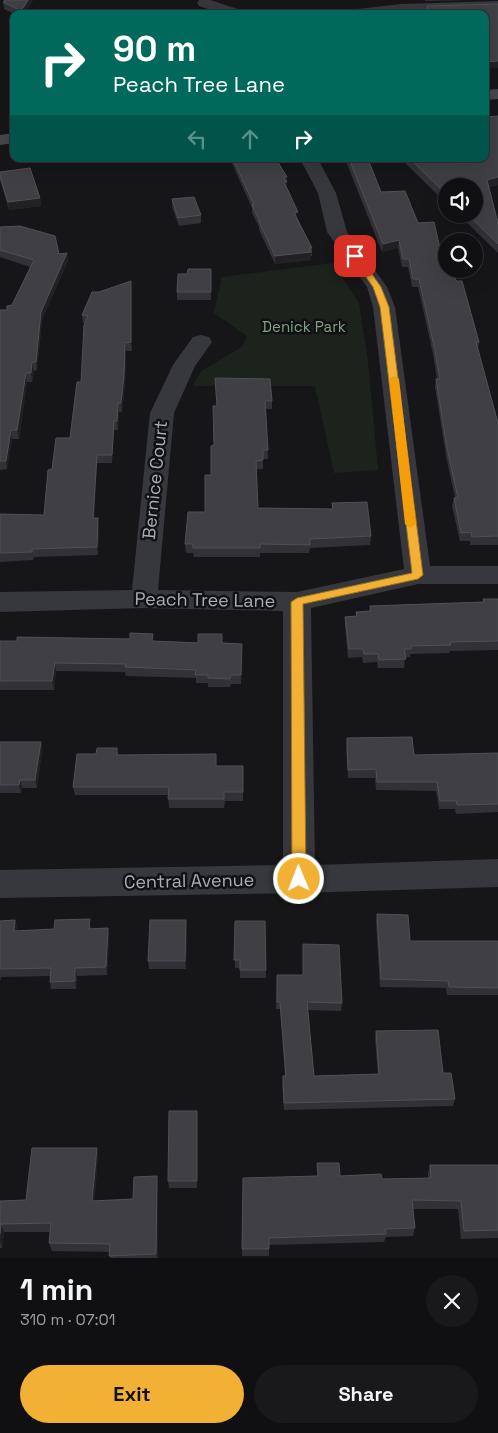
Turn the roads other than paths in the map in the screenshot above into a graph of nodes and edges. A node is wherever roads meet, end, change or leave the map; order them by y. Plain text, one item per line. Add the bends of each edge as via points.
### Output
1 (204, 3) dead end
2 (401, 4) edge
3 (498, 6) edge
4 (226, 10) edge
5 (375, 10) edge
6 (311, 162) edge
7 (201, 342) dead end
8 (418, 575) junction
9 (498, 575) edge
10 (144, 599) junction
11 (0, 602) edge
12 (297, 602) junction
13 (498, 873) edge
14 (299, 879) junction
15 (0, 884) edge

1 - 4 street
2 - 3 street
2 - 5 street
6 - 8 street via 327,193 337,232 377,287 384,307
7 - 10 street, Bernice Court via 184,366 162,413
8 - 9 street, Peach Tree Lane
8 - 12 street, Peach Tree Lane
10 - 11 street, Peach Tree Lane
10 - 12 street, Peach Tree Lane
12 - 14 street
13 - 14 street, Central Avenue
14 - 15 street, Central Avenue

